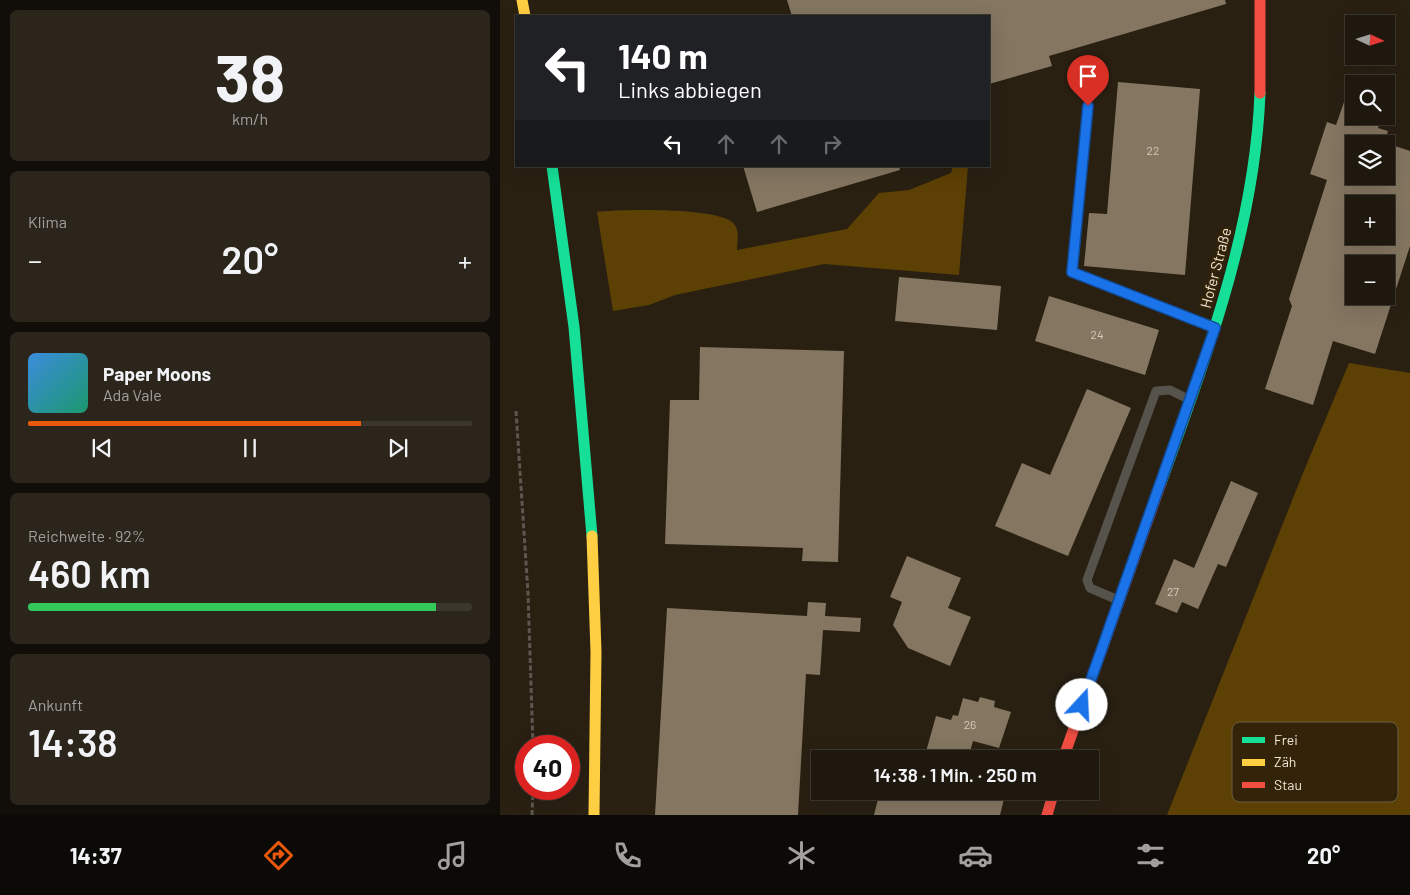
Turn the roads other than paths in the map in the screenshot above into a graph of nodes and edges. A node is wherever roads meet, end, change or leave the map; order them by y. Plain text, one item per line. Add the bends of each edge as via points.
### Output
1 (522, 0) edge
2 (1260, 0) edge
3 (525, 15) edge
4 (1088, 106) dead end
5 (552, 167) edge
6 (1215, 328) junction
7 (1190, 400) junction
8 (1119, 601) junction
9 (1066, 750) edge
10 (1051, 800) edge
11 (594, 815) edge
12 (1047, 815) edge

1 - 3 main road
2 - 6 main road, Hofer Straße via 1261,75 1250,194
4 - 6 lane via 1072,272
5 - 11 main road via 588,456 596,597
6 - 7 main road, Hofer Straße
7 - 8 main road, Hofer Straße
7 - 8 lane via 1170,390 1156,391 1087,580 1090,588
8 - 9 main road, Hofer Straße
10 - 12 main road

